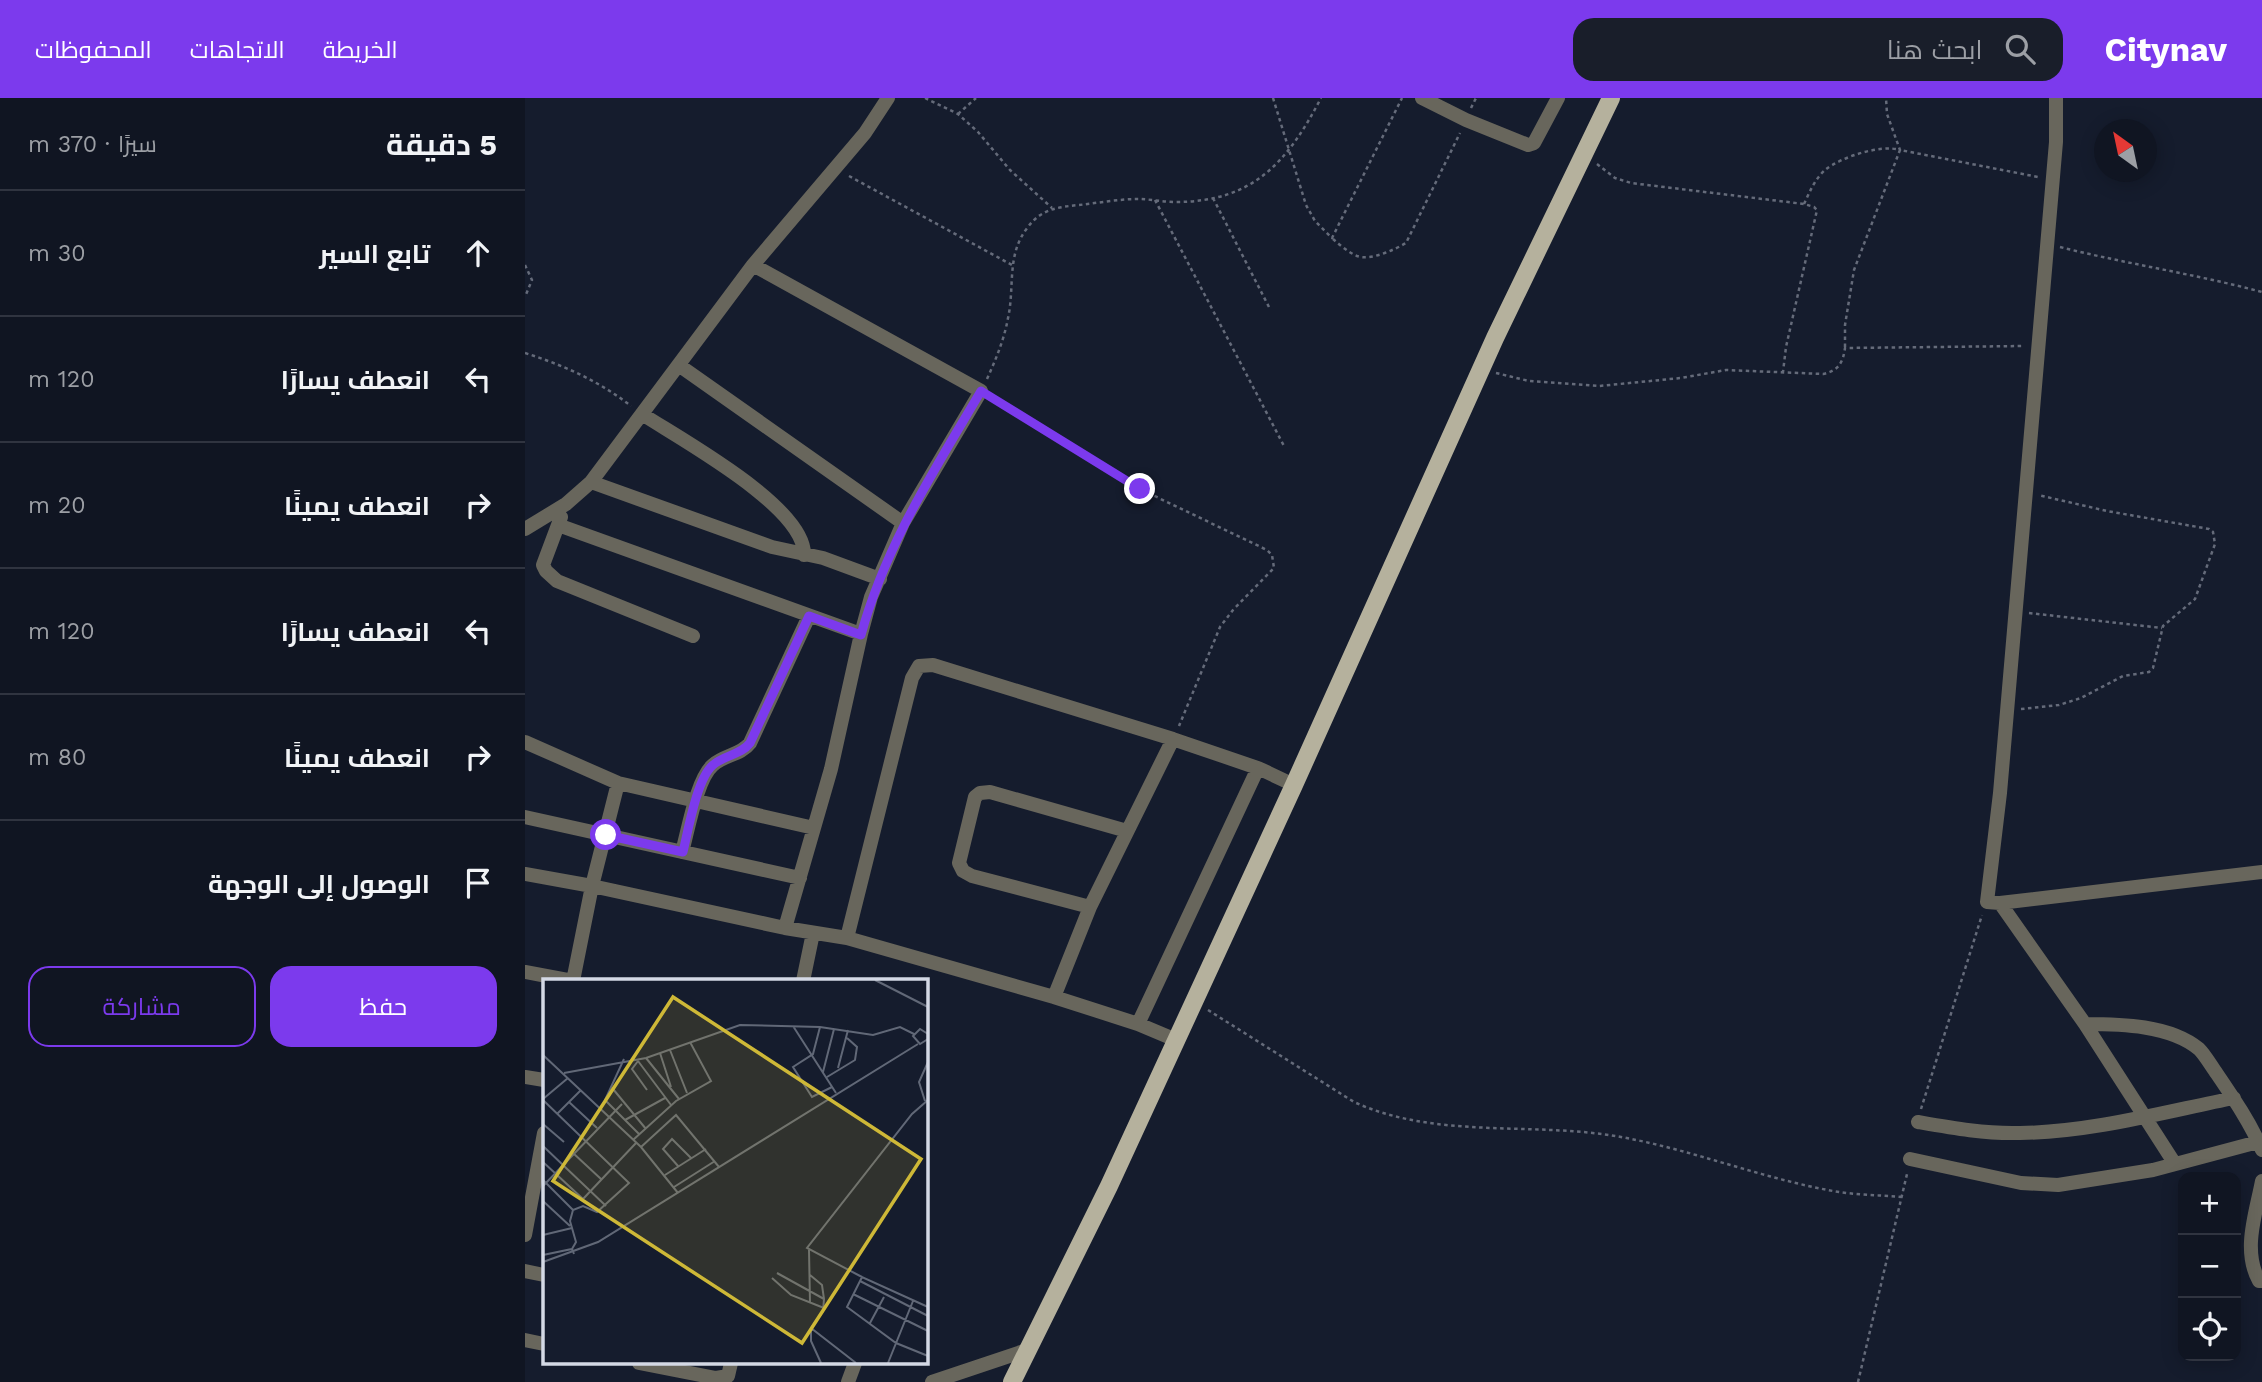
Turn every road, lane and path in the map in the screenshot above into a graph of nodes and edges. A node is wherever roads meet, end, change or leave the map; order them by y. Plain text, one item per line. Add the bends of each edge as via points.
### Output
1 (888, 98) edge
2 (925, 98) edge
3 (976, 98) edge
4 (1273, 98) edge
5 (1321, 98) edge
6 (1402, 98) edge
7 (1422, 98) edge
8 (1476, 98) edge
9 (1558, 98) edge
10 (1611, 98) edge
11 (1886, 98) edge
12 (2056, 98) edge
13 (958, 114) junction
14 (1466, 120) junction
15 (1289, 149) junction
16 (1900, 150) junction
17 (1584, 154) junction
18 (835, 168) junction
19 (2052, 179) junction
20 (1213, 198) junction
21 (1155, 200) junction
22 (1804, 204) junction
23 (1052, 208) junction
24 (1332, 238) junction
25 (2046, 243) junction
26 (525, 265) edge
27 (754, 265) junction
28 (1012, 265) junction
29 (2262, 292) edge
30 (525, 297) edge
31 (1270, 309) dead end
32 (2038, 346) junction
33 (1845, 348) junction
34 (525, 353) edge
35 (680, 366) junction
36 (1481, 369) junction
37 (1783, 372) junction
38 (981, 391) junction
39 (642, 414) junction
40 (1284, 446) dead end
41 (591, 482) junction
42 (2025, 492) junction
43 (566, 504) junction
44 (903, 523) junction
45 (558, 525) junction
46 (525, 528) edge
47 (804, 555) junction
48 (880, 579) junction
49 (2015, 611) junction
50 (809, 616) junction
51 (2163, 628) junction
52 (861, 635) junction
53 (694, 636) dead end
54 (2007, 710) junction
55 (1173, 739) junction
56 (525, 742) edge
57 (1258, 768) junction
58 (618, 783) junction
59 (1294, 785) junction
60 (695, 800) junction
61 (525, 817) edge
62 (814, 828) junction
63 (1127, 831) junction
64 (606, 835) junction
65 (683, 852) junction
66 (2262, 872) edge
67 (525, 874) edge
68 (800, 878) junction
69 (592, 886) junction
70 (1993, 903) junction
71 (1090, 908) junction
72 (785, 928) junction
73 (813, 933) junction
74 (847, 938) junction
75 (525, 972) edge
76 (562, 979) edge
77 (573, 979) edge
78 (803, 979) edge
79 (1053, 997) junction
80 (1194, 1001) junction
81 (1137, 1024) junction
82 (2085, 1024) junction
83 (1176, 1040) junction
84 (525, 1077) edge
85 (543, 1080) edge
86 (2234, 1098) junction
87 (2145, 1116) junction
88 (1918, 1122) joint
89 (543, 1145) edge
90 (2260, 1147) edge
91 (1910, 1159) joint
92 (2175, 1164) junction
93 (540, 1181) edge
94 (2262, 1181) edge
95 (1902, 1197) junction
96 (525, 1235) edge
97 (525, 1271) edge
98 (543, 1275) edge
99 (2261, 1283) edge
100 (525, 1340) edge
101 (543, 1344) edge
102 (1027, 1350) junction
103 (644, 1364) edge
104 (731, 1364) edge
105 (855, 1364) edge
106 (848, 1382) edge
107 (932, 1382) edge
108 (1012, 1382) edge
109 (1859, 1382) edge

1 - 18 street
2 - 13 path
3 - 13 path
4 - 15 path
5 - 15 path
6 - 24 path
7 - 14 street
8 - 14 path
9 - 14 street via 1532,145
10 - 17 main road
11 - 16 path
12 - 19 street
13 - 23 path
14 - 24 path via 1406,243 1364,257
15 - 20 path via 1259,180
15 - 24 path via 1306,205
16 - 19 path
16 - 22 path via 1860,154 1826,169
16 - 33 path via 1854,270
17 - 22 path via 1630,183
17 - 36 main road
18 - 27 street
18 - 28 path
19 - 25 street
20 - 21 path
20 - 31 path
21 - 23 path
21 - 40 path
22 - 37 path via 1814,206 1817,216
23 - 28 path via 1028,226
25 - 29 path
25 - 32 street
26 - 30 path via 532,280
27 - 35 street
27 - 38 street
28 - 38 path via 1008,318
32 - 33 path
32 - 42 street
33 - 37 path via 1839,367 1831,373
34 - 39 path via 607,387
35 - 39 street
35 - 44 street
36 - 37 path via 1529,381 1599,386 1726,370
36 - 59 main road
38 - 44 street
38 - 55 path via 1140,489 1272,555 1274,568 1220,627
39 - 41 street
39 - 47 street via 775,504 804,547
41 - 43 street
41 - 47 street
42 - 49 street
42 - 51 path via 2213,532 2215,544 2195,599
43 - 45 street
43 - 46 street
44 - 48 street
45 - 50 street
45 - 53 street via 543,565 557,581
47 - 48 street
48 - 52 street
49 - 51 path
49 - 54 street
50 - 52 street
50 - 60 street via 750,743 709,768
51 - 54 path via 2149,673 2123,676 2059,705
52 - 62 street
54 - 70 street
55 - 57 street
55 - 63 street
55 - 74 street via 933,665 919,666 912,678
56 - 58 street
57 - 59 street
57 - 81 street
58 - 60 street
58 - 64 street
59 - 80 main road
60 - 62 street
60 - 65 street
61 - 64 street
62 - 68 street
63 - 71 street
63 - 71 street via 990,792 975,797 959,863 963,871
64 - 65 street
64 - 69 street
65 - 68 street
66 - 70 street
67 - 69 street
68 - 72 street
69 - 72 street
69 - 77 street
70 - 82 street
70 - 88 path via 1942,1038
71 - 79 street
72 - 73 street
73 - 74 street
73 - 78 street
74 - 79 street
75 - 76 street
79 - 81 street
80 - 83 main road
80 - 95 path via 1377,1113 1461,1126 1622,1137 1835,1191
81 - 83 street
82 - 86 street via 2113,1024 2179,1037 2200,1050
82 - 87 street
83 - 102 main road
84 - 85 street
86 - 87 street
86 - 90 street
87 - 88 street via 2064,1131 2019,1133 1967,1131
87 - 92 street
89 - 93 street
90 - 92 street
91 - 92 street via 2038,1185 2090,1181
91 - 95 path
93 - 96 street
94 - 99 street via 2251,1250
95 - 109 path
97 - 98 street
100 - 101 street
102 - 107 street
102 - 108 main road
103 - 104 street via 716,1378 729,1375
105 - 106 street

